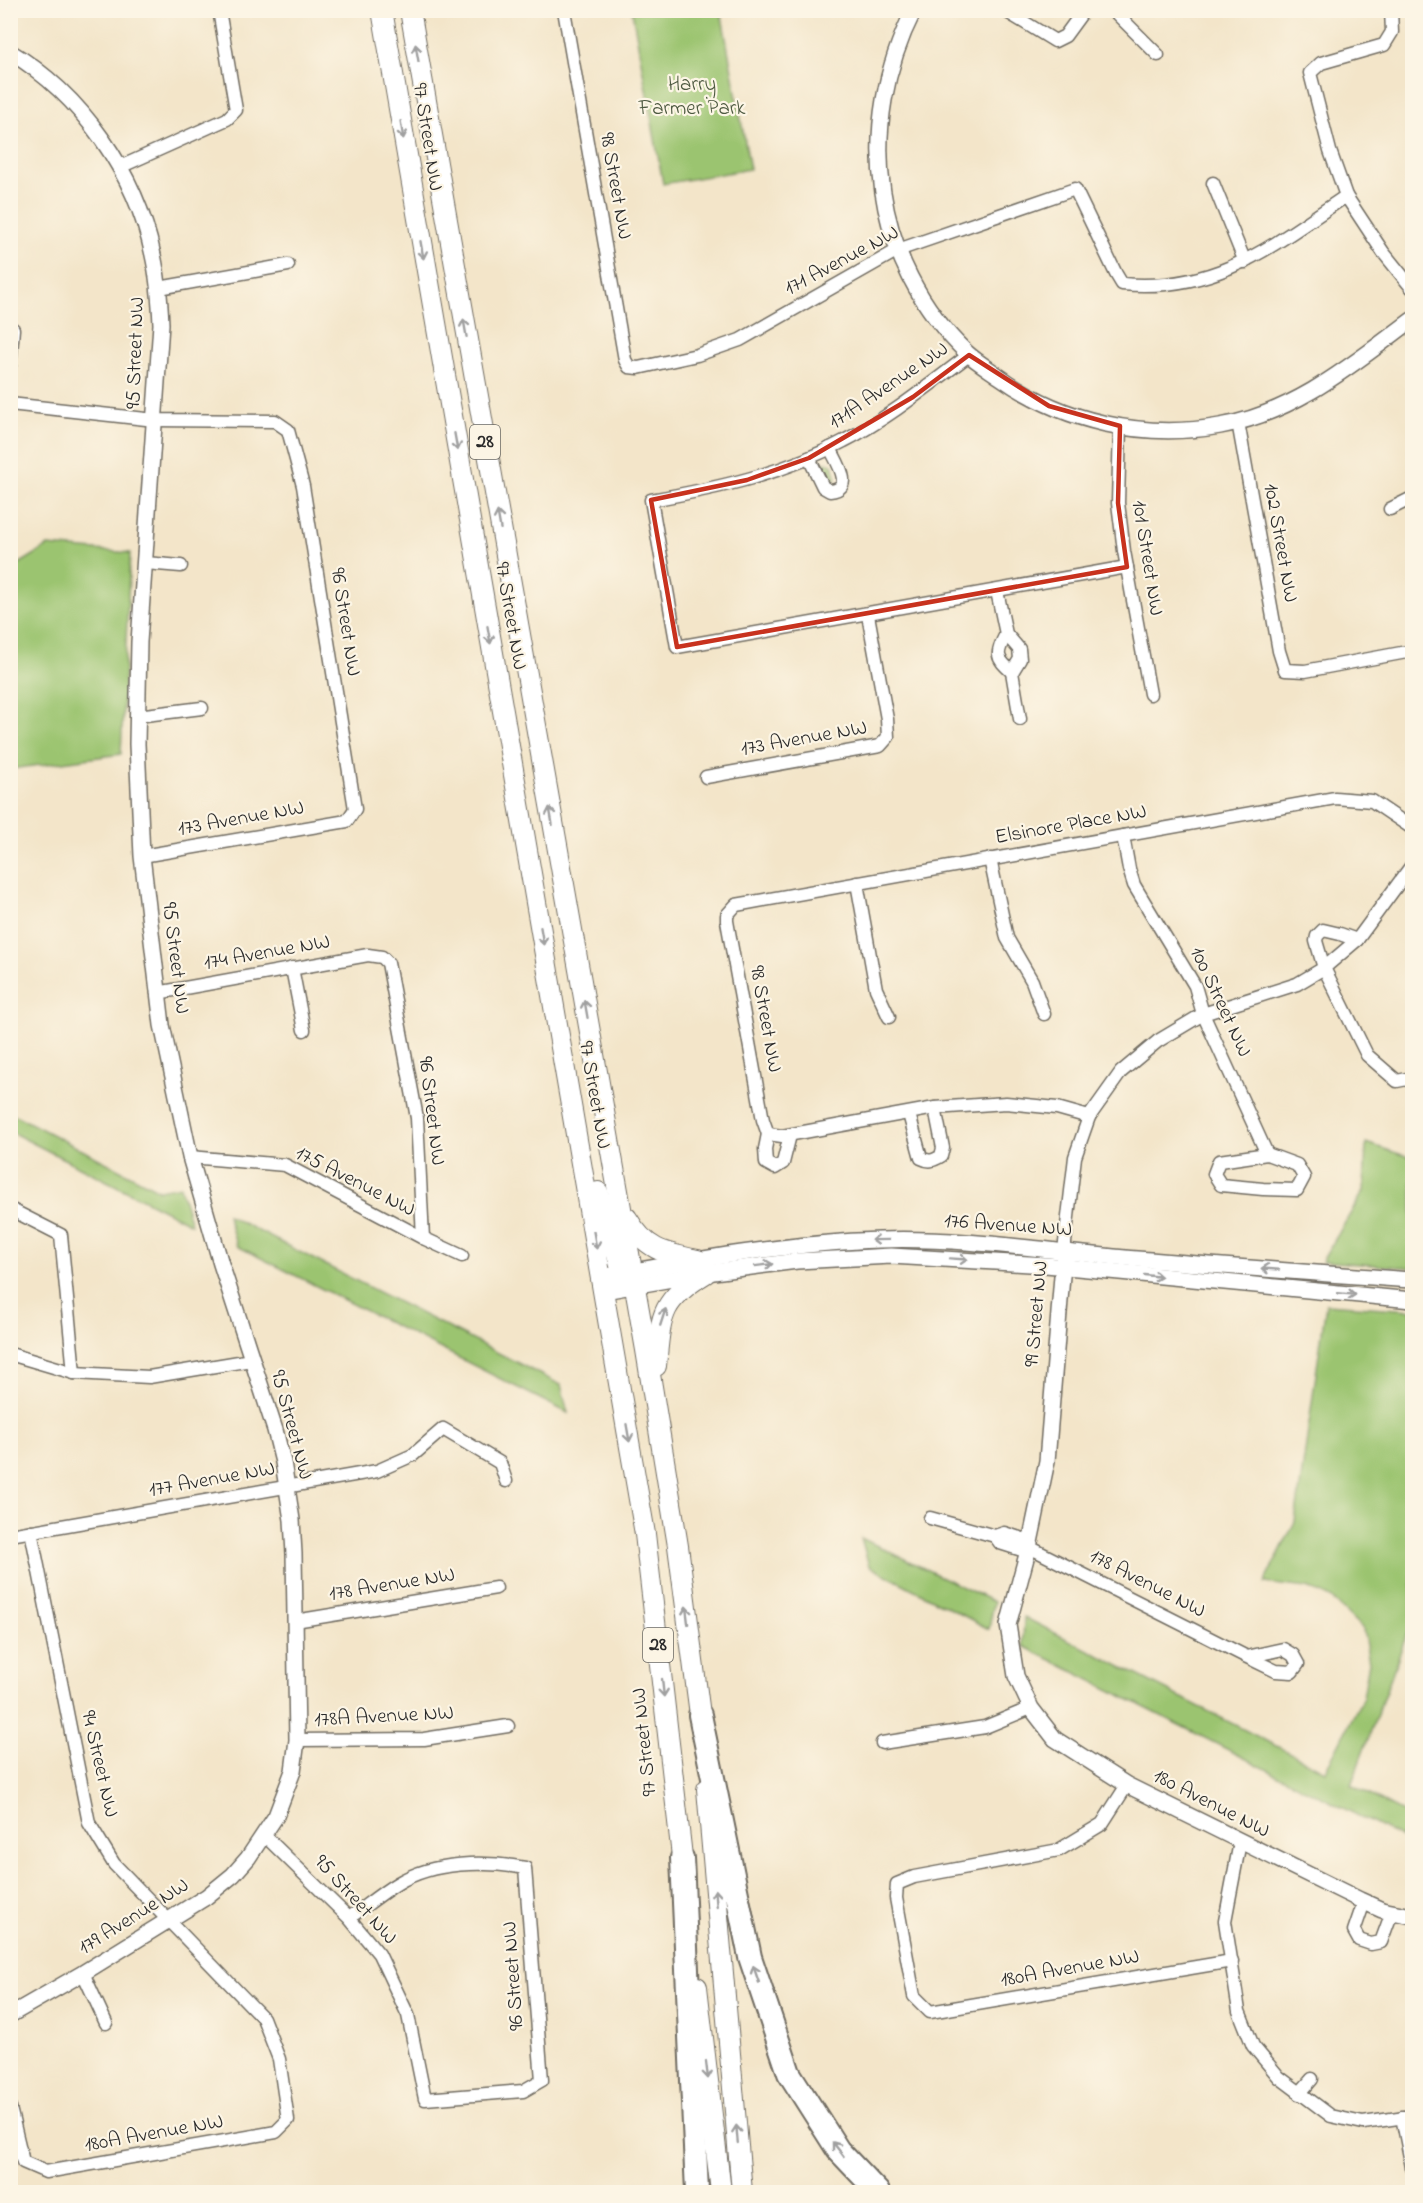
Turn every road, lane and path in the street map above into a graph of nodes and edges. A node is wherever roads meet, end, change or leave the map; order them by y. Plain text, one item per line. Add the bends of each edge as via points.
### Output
1 (219, 10) edge
2 (382, 10) edge
3 (410, 10) edge
4 (564, 10) edge
5 (914, 10) edge
6 (1004, 10) edge
7 (1084, 10) edge
8 (1113, 10) edge
9 (1391, 10) edge
10 (10, 52) edge
11 (1158, 55) dead end
12 (120, 167) junction
13 (1213, 183) dead end
14 (1346, 196) junction
15 (898, 250) junction
16 (1245, 262) junction
17 (288, 265) dead end
18 (159, 288) junction
19 (1413, 288) edge
20 (1413, 320) edge
21 (13, 329) dead end
22 (969, 355) junction
23 (10, 365) edge
24 (629, 367) joint
25 (10, 404) edge
26 (155, 420) junction
27 (1238, 423) junction
28 (1119, 426) junction
29 (830, 448) junction
30 (809, 458) junction
31 (1413, 498) edge
32 (1390, 509) dead end
33 (145, 563) junction
34 (181, 566) dead end
35 (1127, 567) junction
36 (997, 591) junction
37 (868, 615) junction
38 (1006, 634) junction
39 (1413, 651) edge
40 (1012, 672) junction
41 (1150, 694) dead end
42 (202, 708) dead end
43 (137, 716) junction
44 (1020, 719) dead end
45 (706, 777) dead end
46 (347, 821) joint
47 (1413, 828) edge
48 (1123, 836) junction
49 (142, 856) junction
50 (990, 859) junction
51 (1413, 865) edge
52 (856, 883) junction
53 (730, 910) joint
54 (1357, 940) junction
55 (382, 957) joint
56 (292, 968) junction
57 (1324, 968) junction
58 (158, 993) junction
59 (1044, 1014) dead end
60 (1203, 1014) junction
61 (889, 1017) dead end
62 (304, 1030) dead end
63 (1413, 1078) edge
64 (571, 1100) junction
65 (935, 1108) junction
66 (909, 1114) junction
67 (1089, 1117) junction
68 (768, 1134) junction
69 (790, 1135) junction
70 (1267, 1154) junction
71 (190, 1156) junction
72 (10, 1209) edge
73 (622, 1211) junction
74 (423, 1238) junction
75 (1064, 1251) junction
76 (462, 1256) dead end
77 (702, 1266) junction
78 (1062, 1267) junction
79 (629, 1276) junction
80 (1413, 1280) edge
81 (603, 1284) junction
82 (1413, 1300) edge
83 (10, 1354) edge
84 (251, 1360) junction
85 (74, 1373) junction
86 (653, 1396) junction
87 (506, 1481) dead end
88 (287, 1487) junction
89 (930, 1518) dead end
90 (31, 1531) junction
91 (10, 1535) edge
92 (1029, 1547) junction
93 (496, 1588) dead end
94 (295, 1621) junction
95 (1247, 1657) dead end
96 (1031, 1708) junction
97 (700, 1715) junction
98 (508, 1726) dead end
99 (297, 1740) junction
100 (882, 1743) dead end
101 (1127, 1785) junction
102 (265, 1836) junction
103 (1240, 1842) junction
104 (682, 1858) junction
105 (1364, 1902) junction
106 (1392, 1912) junction
107 (1413, 1916) edge
108 (349, 1918) junction
109 (168, 1919) junction
110 (1232, 1961) junction
111 (83, 1973) junction
112 (919, 2001) joint
113 (10, 2014) edge
114 (106, 2023) dead end
115 (1312, 2079) dead end
116 (1299, 2094) junction
117 (425, 2099) joint
118 (10, 2108) edge
119 (1407, 2116) edge
120 (288, 2120) joint
121 (1413, 2167) edge
122 (697, 2193) edge
123 (721, 2193) edge
124 (742, 2193) edge
125 (878, 2193) edge

1 - 12 street via 236,110 227,120
2 -> 64 main road, 97 Street NW / 28
73 -> 3 main road, 97 Street NW / 28
4 - 24 street, 98 Street NW
5 - 15 street via 889,72 880,126 881,180
6 - 7 street via 1055,40 1065,36
8 - 11 street
9 - 14 street via 1392,32 1384,45 1321,63 1310,73
10 - 12 street, 95 Street NW via 74,105
12 - 18 street, 95 Street NW via 147,232
13 - 16 street
14 - 16 street
14 - 19 street via 1383,252
15 - 16 street, 171 Avenue NW via 1075,189 1122,284 1186,280
15 - 22 street via 923,299
15 - 24 street, 171 Avenue NW via 740,340 697,355
17 - 18 street
18 - 26 street, 95 Street NW
20 - 27 street via 1318,388 1286,406
21 - 23 street
22 - 28 street via 1020,391 1065,413
22 - 29 street, 171A Avenue NW via 888,415
25 - 26 street
26 - 33 street, 95 Street NW
26 - 46 street, 96 Street NW via 275,422 288,430 303,486 354,809
27 - 28 street via 1184,430
27 - 39 street, 102 Street NW via 1285,670 1305,671
28 - 35 street, 101 Street NW via 1118,503
29 - 30 street, 171A Avenue NW
29 - 30 street, 171A Avenue NW via 843,476 838,490 823,487
30 - 37 street, 171A Avenue NW via 747,480 651,500 677,647
31 - 32 street
33 - 34 street
33 - 43 street, 95 Street NW
35 - 36 street
35 - 41 street, 101 Street NW
36 - 37 street
36 - 38 street
37 - 45 street, 173 Avenue NW via 887,719 888,737 880,746
38 - 40 street via 1017,644 1020,654
38 - 40 street via 998,657
40 - 44 street
42 - 43 street
43 - 49 street, 95 Street NW
46 - 49 street, 173 Avenue NW
47 - 48 street, Elsinore Place NW via 1372,801 1335,798
48 - 50 street, Elsinore Place NW
48 - 60 street, 100 Street NW via 1134,885 1195,986
49 - 58 street, 95 Street NW
50 - 52 street, Elsinore Place NW
50 - 59 street via 1007,938 1032,981
51 - 54 street
52 - 53 street, Elsinore Place NW via 746,902
52 - 61 street via 876,989
53 - 68 street, 98 Street NW via 727,921
54 - 57 street
54 - 57 street via 1331,931 1320,932 1316,941
55 - 56 street, 174 Avenue NW
55 - 74 street, 96 Street NW via 388,963 417,1118
56 - 58 street, 174 Avenue NW
56 - 62 street
57 - 60 street via 1297,984
57 - 63 street via 1367,1055 1396,1081
58 - 71 street, 95 Street NW
60 - 67 street, 99 Street NW via 1158,1041 1121,1072
60 - 70 street, 100 Street NW
64 - 79 main road
64 -> 81 main road, 97 Street NW / 28
65 - 66 street
65 - 66 street via 943,1148 934,1161 921,1158
65 - 67 street via 1006,1103 1057,1108
66 - 69 street
67 - 75 street, 99 Street NW via 1075,1157
68 - 69 street
68 - 69 street via 766,1163 775,1168 783,1163
70 - 70 street via 1219,1161 1214,1174 1221,1185 1297,1190 1304,1177 1298,1164
71 - 74 street, 175 Avenue NW via 285,1165
71 - 84 street, 95 Street NW
72 - 85 street via 61,1235
73 - 77 main road via 636,1234 653,1248
73 - 79 main road, 97 Street NW
74 - 76 street, 175 Avenue NW
75 -> 77 street, 176 Avenue NW via 882,1240 793,1245
75 - 78 street, 99 Street NW
80 -> 75 street, 176 Avenue NW
77 -> 78 street, 176 Avenue NW via 865,1256
77 - 79 street, 176 Avenue NW
86 -> 77 main road via 661,1322 673,1297
78 -> 82 street, 176 Avenue NW
78 - 92 street, 99 Street NW via 1047,1461
79 - 81 street, 176 Avenue NW
79 - 86 main road, 97 Street NW
81 -> 104 main road, 97 Street NW / 28 via 645,1534
83 - 85 street
84 - 85 street via 149,1377
84 - 88 street, 95 Street NW via 275,1430
97 -> 86 main road, 97 Street NW / 28
87 - 88 street, 177 Avenue NW via 500,1463 443,1429 413,1455 377,1471
88 - 90 street, 177 Avenue NW
88 - 94 street, 95 Street NW
89 - 92 street via 995,1536 1000,1543 1022,1550
90 - 91 street, 177 Avenue NW
90 - 109 street, 94 Street NW via 89,1823 114,1864
92 - 95 street, 178 Avenue NW
92 - 96 street, 99 Street NW via 1008,1625 1016,1676
93 - 94 street, 178 Avenue NW
94 - 99 street, 95 Street NW
96 - 100 street via 985,1727
96 - 101 street, 99 Street NW via 1055,1739
124 -> 97 main road, 97 Street NW
125 -> 97 highway via 838,2150 789,2073 750,1957
98 - 99 street, 178A Avenue NW via 424,1739
99 - 102 street, 95 Street NW via 293,1771
101 - 103 street, 180 Avenue NW
101 - 112 street, 180 Avenue NW via 1102,1824 1059,1850 914,1877 897,1884 896,1898 914,1996
102 - 108 street, 95 Street NW
102 - 109 street, 179 Avenue NW via 233,1875 206,1897
103 - 105 street, 180 Avenue NW
103 - 110 street via 1225,1921
104 - 122 highway
104 -> 123 main road, 97 Street NW / 28
105 - 106 street, 180 Avenue NW
105 - 106 street via 1354,1932 1359,1940 1381,1942
106 - 107 street, 180 Avenue NW
108 - 117 street, 95 Street NW via 379,1953 408,2015
108 - 117 street, 96 Street NW via 399,1882 431,1869 495,1863 525,1868 542,2080 523,2091
109 - 111 street, 179 Avenue NW
109 - 120 street, 94 Street NW via 263,2018 279,2060
110 - 112 street, 180A Avenue NW via 930,2012
110 - 116 street via 1239,2011 1253,2046
111 - 113 street, 179 Avenue NW
111 - 114 street
115 - 116 street
116 - 119 street via 1331,2116 1363,2123
118 - 120 street, 180A Avenue NW via 23,2162 46,2172 276,2132
119 - 121 street

